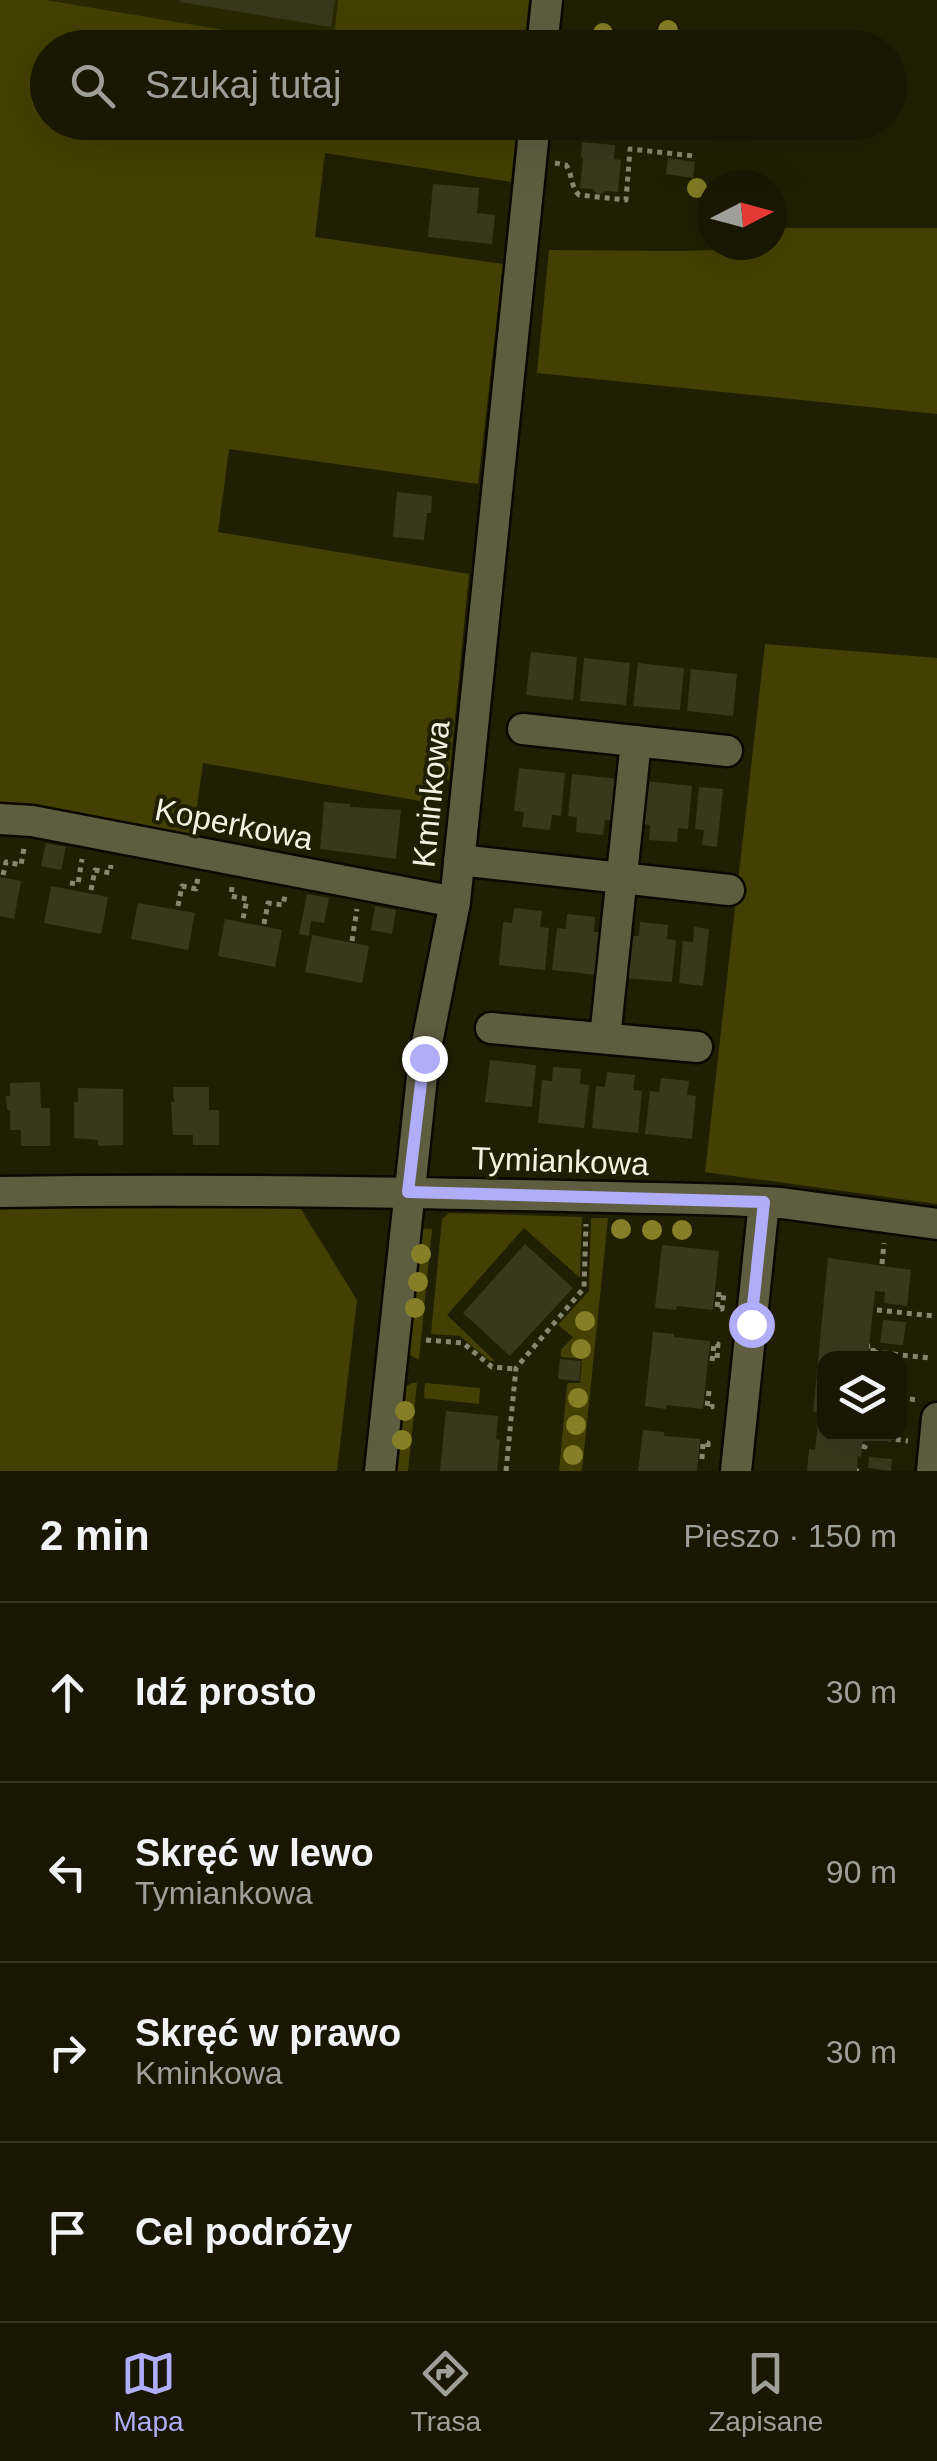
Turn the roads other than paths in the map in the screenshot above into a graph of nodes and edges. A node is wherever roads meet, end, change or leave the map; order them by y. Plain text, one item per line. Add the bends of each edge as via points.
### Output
1 (547, 0) edge
2 (544, 30) edge
3 (533, 140) edge
4 (523, 729) dead end
5 (636, 741) junction
6 (726, 751) dead end
7 (0, 819) edge
8 (459, 860) junction
9 (622, 878) junction
10 (730, 890) dead end
11 (455, 902) junction
12 (492, 1028) dead end
13 (605, 1038) junction
14 (697, 1047) dead end
15 (0, 1192) edge
16 (408, 1192) junction
17 (764, 1202) junction
18 (937, 1224) edge
19 (928, 1420) edge
20 (380, 1471) edge
21 (736, 1471) edge
22 (932, 1471) edge

1 - 2 street
3 - 8 street, Kminkowa
4 - 5 street
5 - 6 street
5 - 9 street
7 - 11 street, Koperkowa
8 - 9 street
8 - 11 street, Kminkowa
9 - 10 street
9 - 13 street
11 - 16 street, Kminkowa via 424,1058
12 - 13 street
13 - 14 street
15 - 16 street, Tymiankowa
16 - 17 street, Tymiankowa
16 - 20 street, Kminkowa
17 - 18 street, Tymiankowa
17 - 21 street
19 - 22 street

